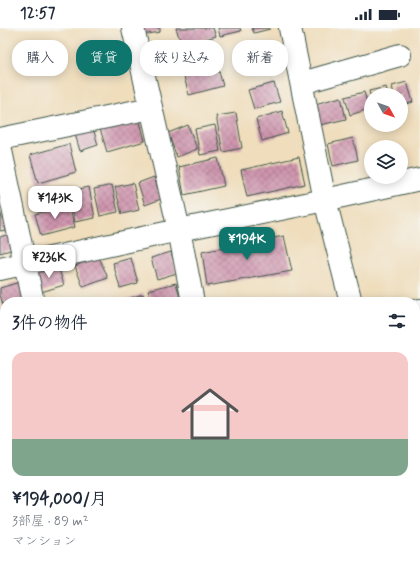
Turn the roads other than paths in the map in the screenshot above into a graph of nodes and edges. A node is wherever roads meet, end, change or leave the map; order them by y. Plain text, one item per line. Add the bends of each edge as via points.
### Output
1 (133, 28) edge
2 (290, 28) edge
3 (400, 55) dead end
4 (302, 83) junction
5 (151, 108) junction
6 (0, 139) edge
7 (0, 146) edge
8 (420, 179) edge
9 (325, 200) junction
10 (179, 230) junction
11 (25, 264) junction
12 (0, 269) edge
13 (32, 297) edge
14 (192, 297) edge
15 (350, 297) edge

1 - 5 street
2 - 4 street
3 - 4 street
4 - 9 street
5 - 6 street
5 - 10 street
7 - 11 street
8 - 9 street
9 - 10 street
9 - 15 street
10 - 11 street
10 - 14 street
11 - 12 street
11 - 13 street

